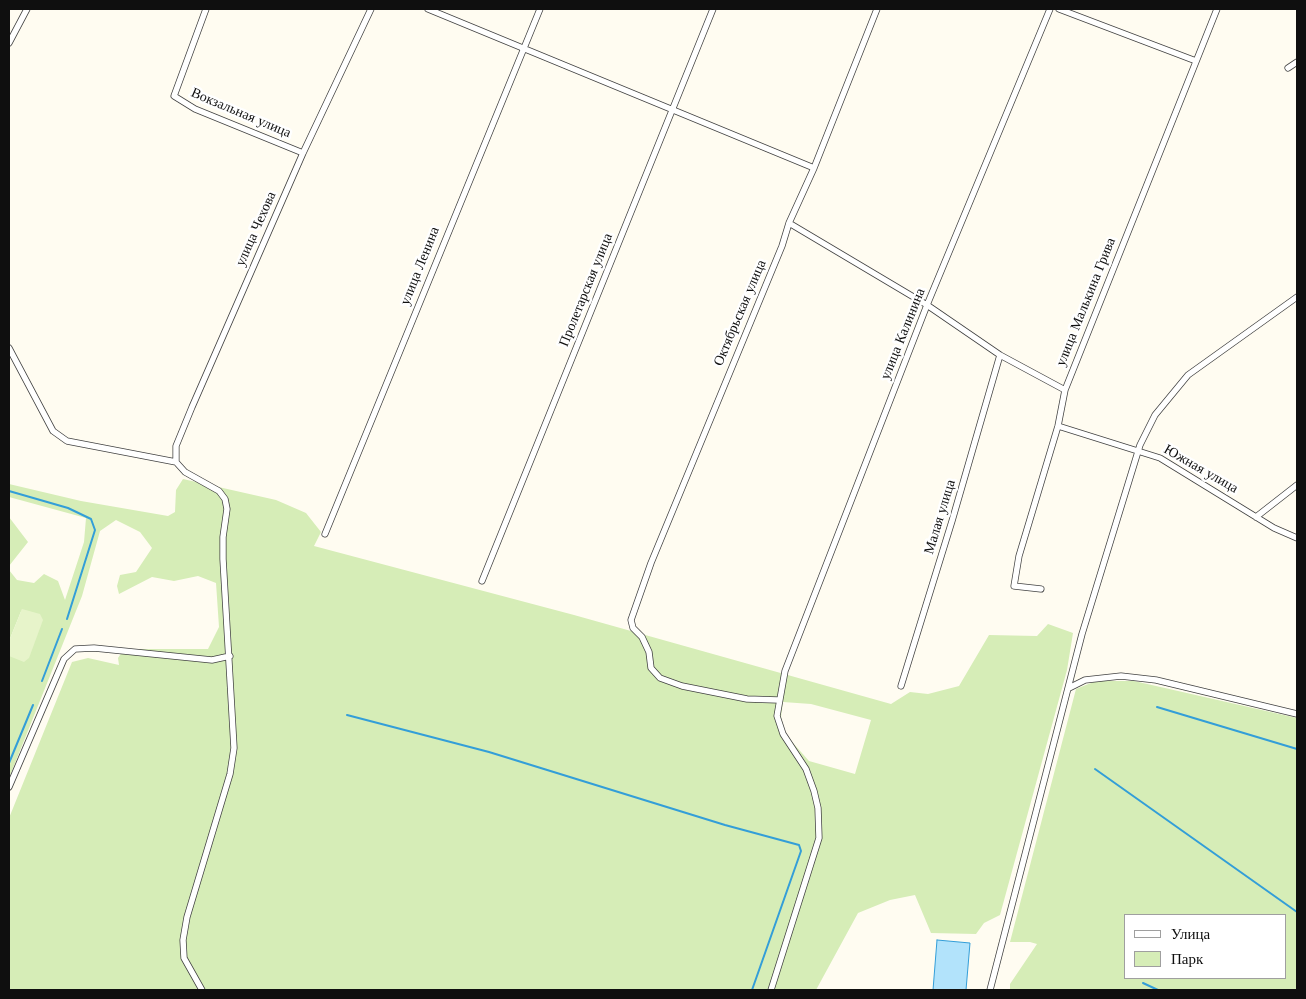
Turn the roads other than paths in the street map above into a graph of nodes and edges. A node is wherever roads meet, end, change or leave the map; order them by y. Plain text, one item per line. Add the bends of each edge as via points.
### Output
1 (27, 9) edge
2 (206, 9) edge
3 (371, 9) edge
4 (428, 9) edge
5 (540, 9) edge
6 (713, 9) edge
7 (877, 9) edge
8 (1050, 9) edge
9 (1059, 9) edge
10 (1217, 9) edge
11 (9, 43) edge
12 (523, 48) junction
13 (1196, 61) junction
14 (1297, 62) edge
15 (1288, 68) dead end
16 (672, 110) junction
17 (303, 153) junction
18 (814, 168) junction
19 (789, 223) junction
20 (1297, 297) edge
21 (927, 305) junction
22 (9, 348) edge
23 (1000, 356) junction
24 (1065, 390) junction
25 (1058, 426) junction
26 (1138, 451) junction
27 (176, 462) junction
28 (1297, 485) edge
29 (1256, 517) junction
30 (325, 534) dead end
31 (1297, 538) edge
32 (482, 581) dead end
33 (1041, 588) dead end
34 (230, 656) junction
35 (901, 686) dead end
36 (1069, 688) junction
37 (778, 700) junction
38 (1297, 714) edge
39 (9, 787) edge
40 (202, 990) edge
41 (771, 990) edge
42 (990, 990) edge

1 - 11 street
2 - 17 street, Вокзальная улица via 174,96 195,109
3 - 17 street, улица Чехова
4 - 12 street
5 - 12 street, улица Ленина
6 - 16 street, Пролетарская улица
7 - 18 street, Октябрьская улица
8 - 21 street, улица Калинина
9 - 13 street
10 - 13 street, улица Малькина Грива
12 - 16 street
12 - 30 street, улица Ленина
13 - 24 street, улица Малькина Грива
14 - 15 street
16 - 18 street
16 - 32 street, Пролетарская улица
17 - 27 street, улица Чехова via 185,422 176,446
18 - 19 street, Октябрьская улица
19 - 21 street
19 - 37 street, Октябрьская улица via 631,620 649,652 651,668 660,678 682,686 747,699
20 - 26 street via 1188,375 1155,415
21 - 23 street
21 - 37 street, улица Калинина via 785,671
22 - 27 street via 53,431 67,441
23 - 24 street
23 - 35 street, Малая улица
24 - 25 street, улица Малькина Грива
25 - 26 street, Южная улица
25 - 33 street, улица Малькина Грива via 1019,556 1014,586
26 - 29 street, Южная улица via 1160,458
26 - 36 street
27 - 34 street via 185,472 219,490 225,499 223,558
28 - 29 street
29 - 31 street, Южная улица
34 - 39 street via 212,660 94,648 75,649 64,659
34 - 40 street via 234,748 230,774 183,940 184,958
36 - 38 street via 1086,680 1121,676 1156,680
36 - 42 street
37 - 41 street, улица Калинина via 777,716 782,734 806,769 814,791 819,838

